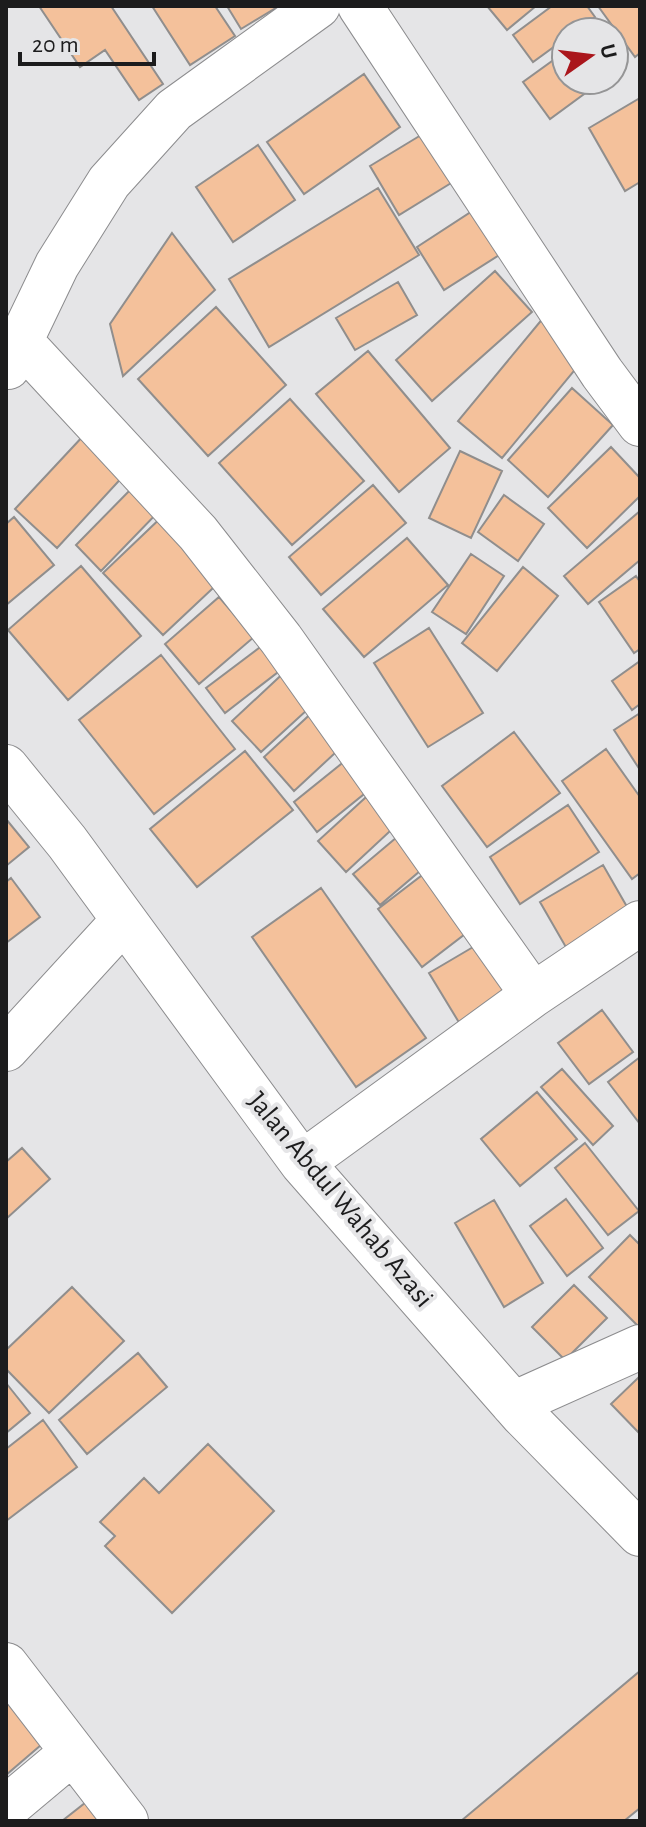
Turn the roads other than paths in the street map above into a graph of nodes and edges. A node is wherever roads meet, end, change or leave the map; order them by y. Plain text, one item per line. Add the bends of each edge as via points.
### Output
1 (318, 6) edge
2 (360, 6) edge
3 (14, 356) edge
4 (640, 424) edge
5 (6, 767) edge
6 (124, 920) junction
7 (640, 923) edge
8 (533, 995) junction
9 (6, 1049) edge
10 (302, 1163) junction
11 (640, 1347) edge
12 (513, 1404) junction
13 (640, 1534) edge
14 (6, 1665) edge
15 (73, 1752) junction
16 (6, 1808) edge
17 (126, 1821) edge

1 - 3 street via 174,110 109,182 57,265
2 - 4 street
3 - 8 street via 198,533 281,639
5 - 6 street, Jalan Abdul Wahab Azasi
6 - 9 street
6 - 10 street, Jalan Abdul Wahab Azasi
7 - 8 street
8 - 10 street
10 - 12 street, Jalan Abdul Wahab Azasi
11 - 12 street
12 - 13 street, Jalan Abdul Wahab Azasi
14 - 15 street
15 - 16 street
15 - 17 street

